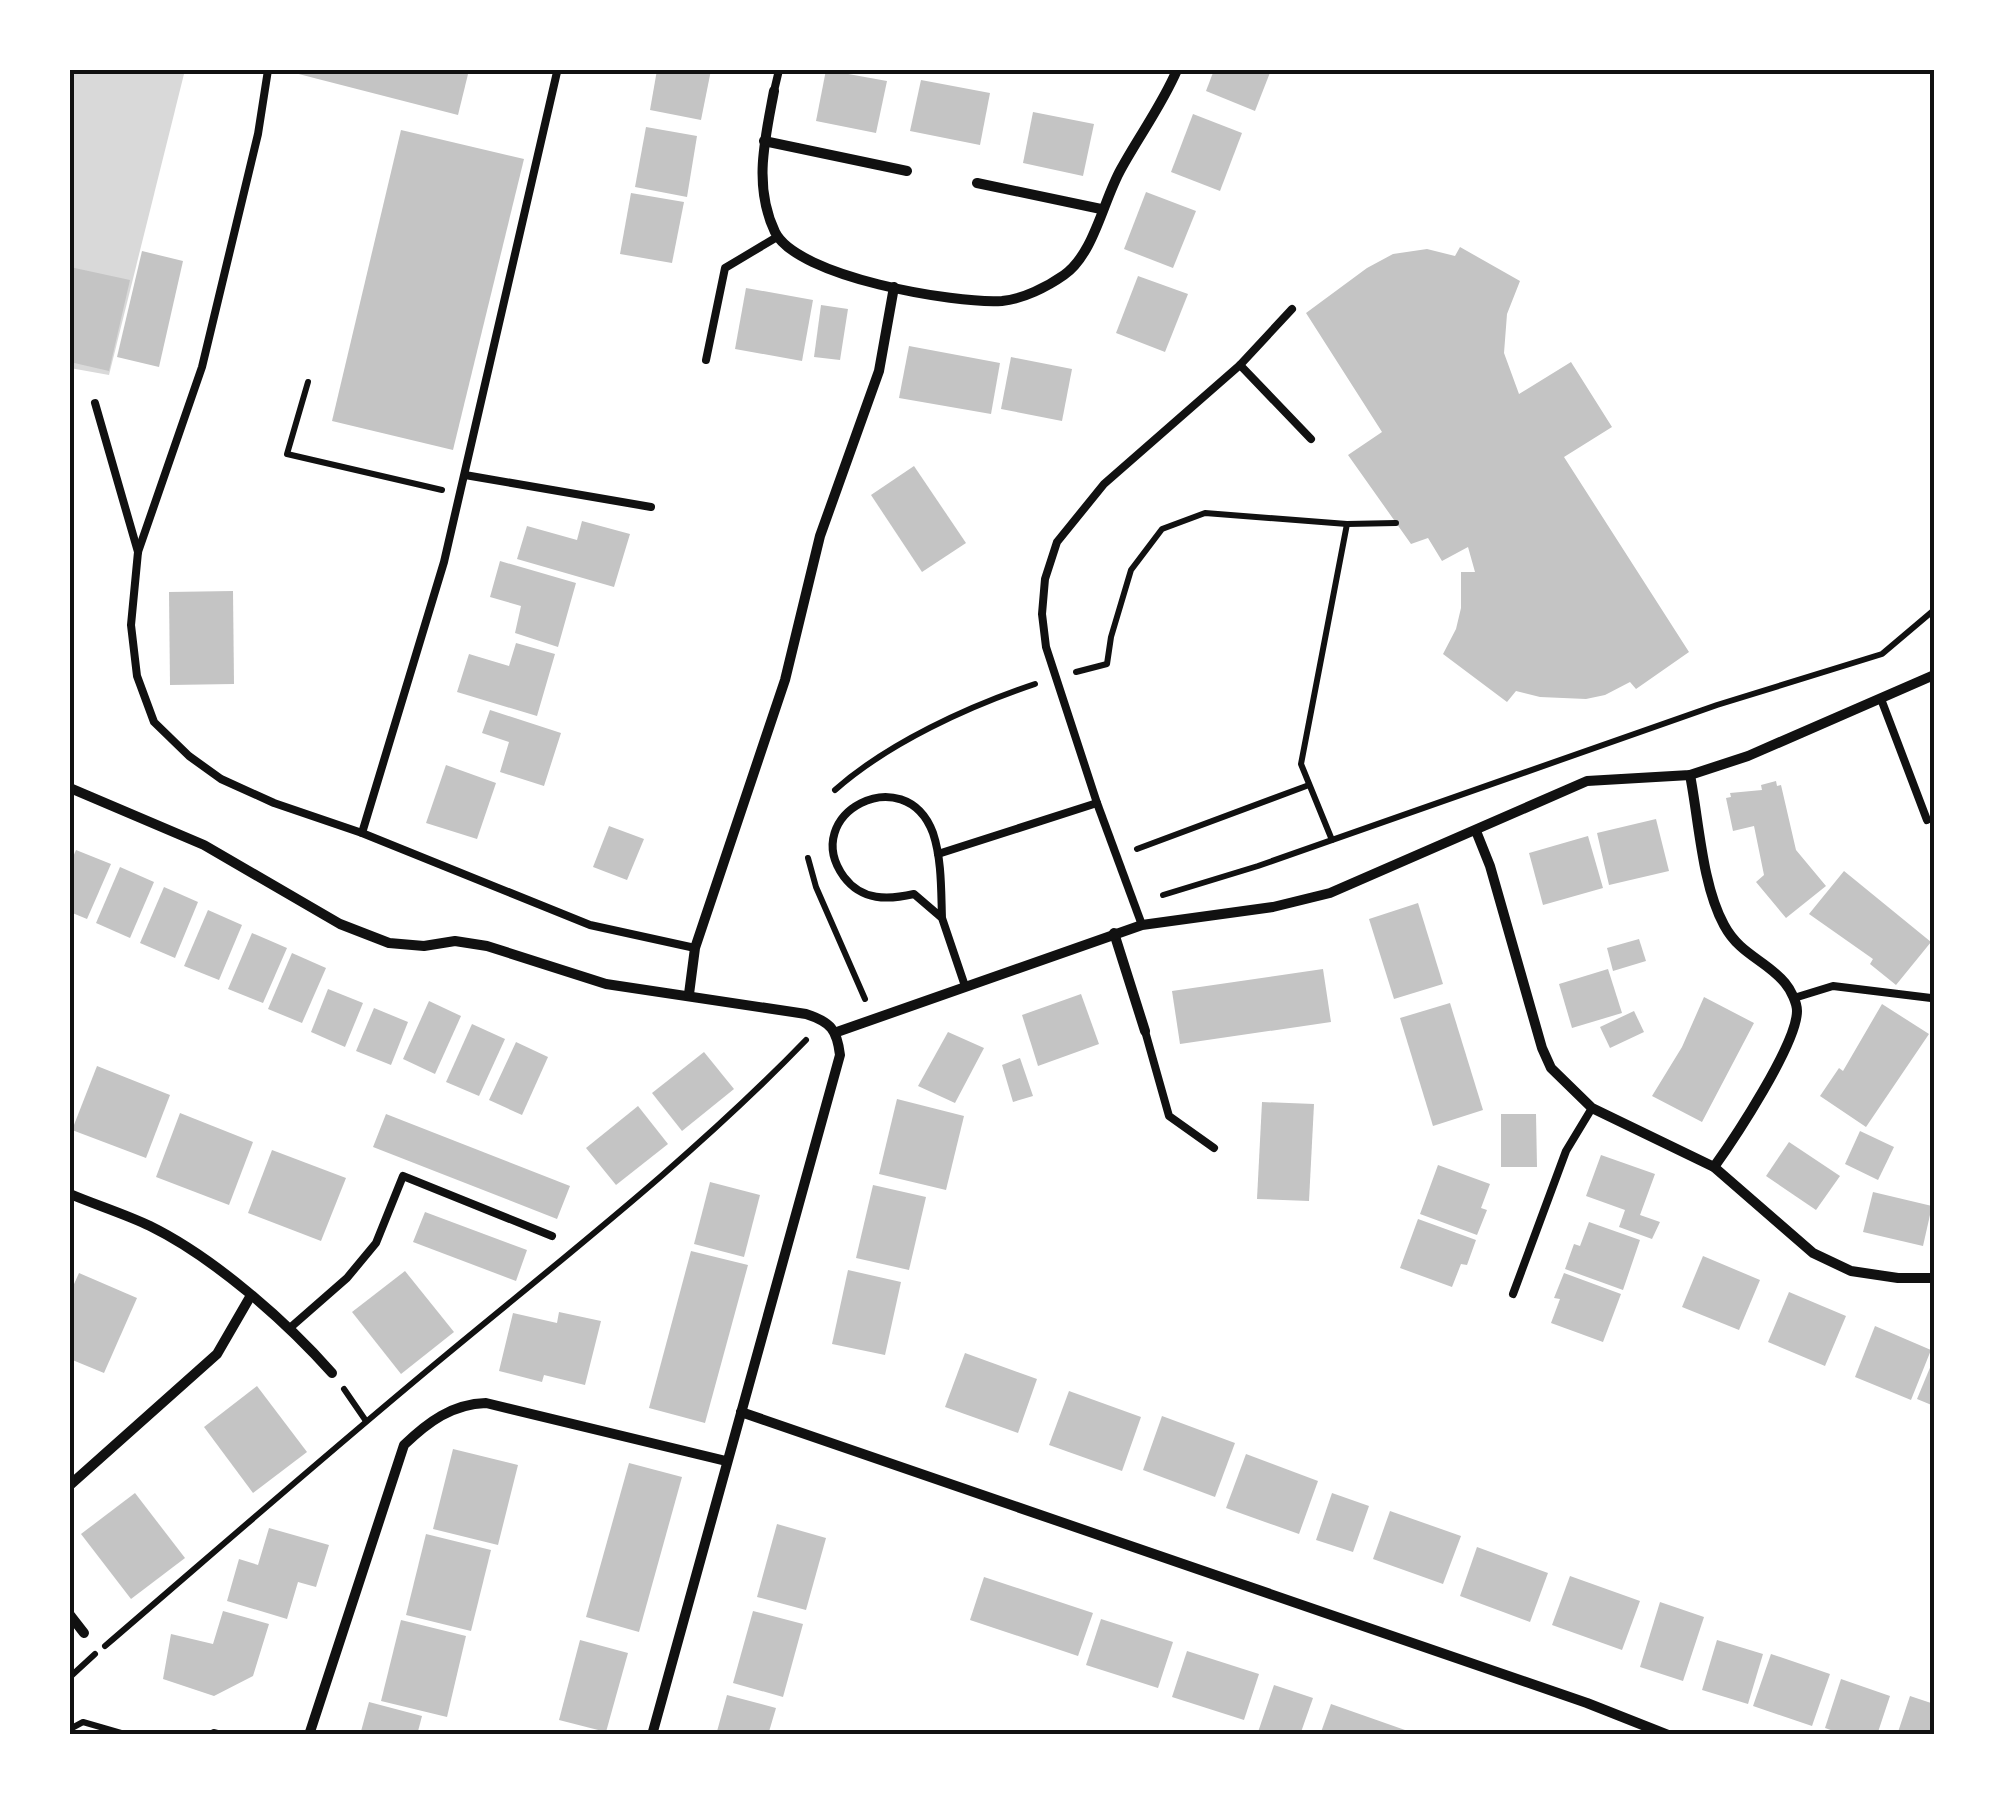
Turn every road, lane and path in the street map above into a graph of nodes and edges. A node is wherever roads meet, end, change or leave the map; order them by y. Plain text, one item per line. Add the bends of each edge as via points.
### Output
1 (268, 70) edge
2 (779, 70) edge
3 (1177, 70) edge
4 (557, 72) edge
5 (774, 92) joint
6 (764, 141) junction
7 (907, 171) dead end
8 (977, 182) dead end
9 (1102, 209) junction
10 (777, 237) junction
11 (894, 287) junction
12 (1292, 309) dead end
13 (706, 360) dead end
14 (1240, 365) junction
15 (308, 382) dead end
16 (95, 404) dead end
17 (1311, 439) dead end
18 (464, 475) junction
19 (430, 488) dead end
20 (651, 507) dead end
21 (1347, 524) dead end
22 (138, 552) junction
23 (1934, 610) edge
24 (1934, 676) edge
25 (1882, 699) junction
26 (1690, 775) junction
27 (1310, 785) junction
28 (70, 788) edge
29 (1097, 803) junction
30 (1926, 820) dead end
31 (1476, 831) junction
32 (362, 834) junction
33 (1332, 840) junction
34 (938, 854) junction
35 (1116, 857) junction
36 (1133, 905) junction
37 (942, 918) junction
38 (1142, 924) junction
39 (1114, 933) junction
40 (695, 948) junction
41 (965, 986) junction
42 (689, 994) junction
43 (1794, 998) junction
44 (1931, 998) dead end
45 (826, 1020) junction
46 (1144, 1031) joint
47 (837, 1032) junction
48 (1592, 1108) junction
49 (1214, 1148) dead end
50 (1714, 1167) junction
51 (70, 1194) edge
52 (552, 1236) dead end
53 (1934, 1278) edge
54 (1513, 1294) dead end
55 (250, 1297) junction
56 (291, 1327) junction
57 (332, 1373) joint
58 (741, 1412) junction
59 (366, 1421) junction
60 (726, 1461) junction
61 (70, 1485) edge
62 (70, 1615) edge
63 (84, 1633) dead end
64 (70, 1677) edge
65 (70, 1728) edge
66 (128, 1735) edge
67 (309, 1735) edge
68 (652, 1735) edge
69 (1668, 1735) edge

1 - 22 lane via 202,368
2 - 5 lane
3 - 9 street
4 - 18 lane
5 - 6 street
6 - 7 street
6 - 10 street via 760,182
8 - 9 street
9 - 11 street via 1087,249 1068,273 1038,290 1005,301
10 - 11 street via 832,272
10 - 13 lane via 725,268
11 - 40 street via 879,371 820,536 785,680
12 - 14 lane
14 - 17 lane
14 - 29 lane via 1104,484 1057,542 1045,579 1046,647
15 - 19 path via 288,454
16 - 22 lane
18 - 20 lane
18 - 32 lane
21 - 27 path via 1301,764
22 - 32 lane via 131,626 137,676 154,722 221,779
23 - 33 path via 1882,654
24 - 25 street
25 - 26 street
25 - 30 lane
26 - 31 street via 1587,782
26 - 43 street via 1723,924
27 - 33 path
27 - 35 path
28 - 42 street via 204,845 340,924 388,943 487,946 606,984
29 - 34 lane
29 - 35 lane
31 - 38 street via 1330,893
31 - 48 street via 1542,1048 1551,1068
32 - 40 lane via 590,925
33 - 36 path
34 - 37 lane
34 - 37 lane via 920,812 886,796 842,817 832,848 848,882 861,891 891,900 914,894
35 - 36 lane
36 - 38 lane
37 - 41 lane
38 - 39 street
39 - 41 street
39 - 46 street
40 - 42 street
41 - 47 street
42 - 45 street
43 - 44 lane via 1833,986
43 - 50 street via 1794,1024 1763,1091
45 - 47 street
45 - 59 path via 616,1214
46 - 49 lane via 1170,1116
47 - 58 street via 840,1055
48 - 50 street
48 - 54 lane via 1566,1150
50 - 53 street via 1813,1253 1852,1271
51 - 55 street via 150,1226
52 - 56 lane via 403,1176 376,1243 348,1278
55 - 56 street
55 - 61 street via 217,1354
56 - 57 street
57 - 59 path
58 - 60 street
58 - 69 street
59 - 64 path
60 - 67 street via 486,1404 465,1404 424,1425 404,1444
60 - 68 street
62 - 63 street
65 - 66 path via 84,1722

